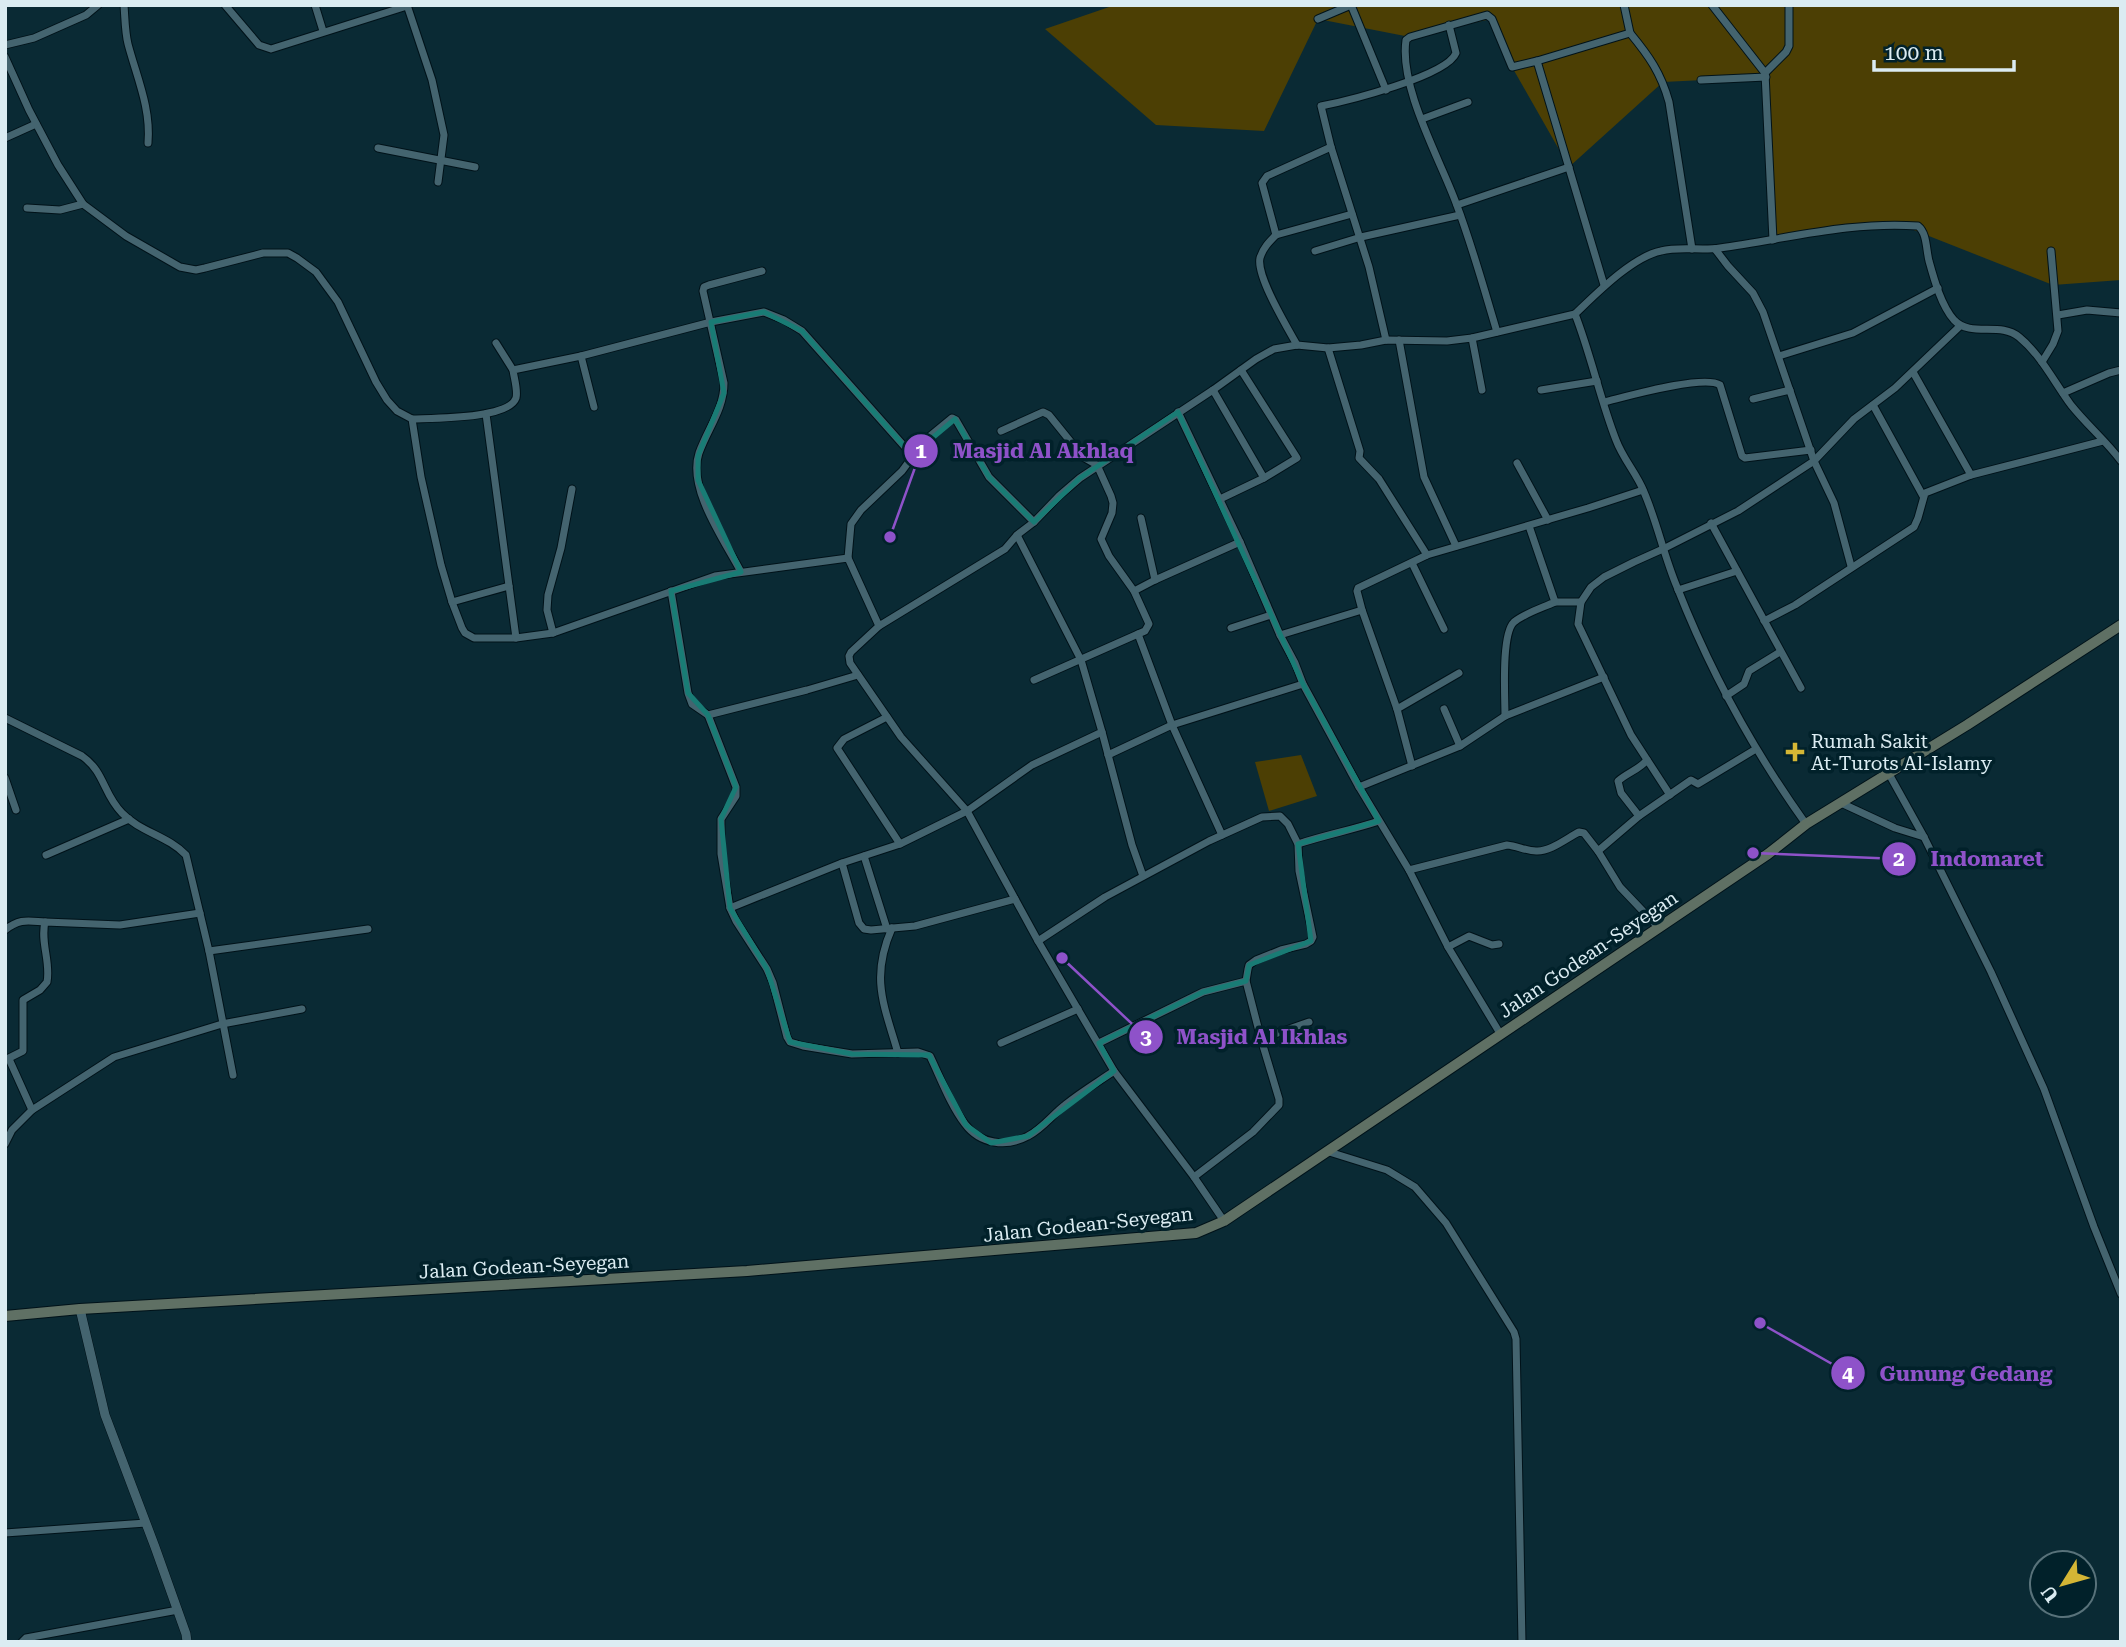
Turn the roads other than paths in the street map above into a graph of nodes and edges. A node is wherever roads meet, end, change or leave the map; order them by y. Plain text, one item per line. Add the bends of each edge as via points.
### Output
1 (98, 5) edge
2 (124, 5) edge
3 (225, 5) edge
4 (315, 5) edge
5 (1624, 5) edge
6 (1712, 5) edge
7 (1790, 5) edge
8 (407, 6) edge
9 (1318, 19) dead end
10 (1449, 25) junction
11 (323, 31) junction
12 (1630, 33) junction
13 (5, 46) edge
14 (5, 57) edge
15 (1538, 61) junction
16 (1766, 75) junction
17 (1701, 80) dead end
18 (1410, 81) junction
19 (1386, 90) junction
20 (1468, 102) dead end
21 (1422, 119) junction
22 (36, 124) junction
23 (5, 138) edge
24 (148, 143) dead end
25 (1331, 147) junction
26 (378, 148) dead end
27 (440, 161) junction
28 (475, 167) dead end
29 (1569, 167) junction
30 (438, 182) dead end
31 (83, 204) junction
32 (1457, 205) junction
33 (27, 208) dead end
34 (1352, 214) junction
35 (1460, 215) junction
36 (1276, 234) junction
37 (1360, 237) junction
38 (1773, 240) junction
39 (1692, 249) junction
40 (1715, 249) junction
41 (1315, 251) dead end
42 (2051, 251) dead end
43 (762, 271) dead end
44 (1604, 285) junction
45 (1938, 288) junction
46 (2121, 313) edge
47 (1575, 314) junction
48 (2058, 315) junction
49 (711, 322) junction
50 (1960, 326) junction
51 (1497, 332) junction
52 (1472, 338) junction
53 (1386, 340) junction
54 (1399, 340) junction
55 (496, 343) dead end
56 (1297, 345) junction
57 (1328, 348) junction
58 (581, 356) junction
59 (1779, 356) junction
60 (2042, 362) junction
61 (513, 370) junction
62 (1241, 370) junction
63 (2121, 370) edge
64 (1913, 372) junction
65 (1597, 381) junction
66 (1213, 390) junction
67 (1482, 390) dead end
68 (1541, 390) dead end
69 (1790, 390) junction
70 (2063, 393) junction
71 (1753, 399) dead end
72 (1604, 402) junction
73 (1873, 405) junction
74 (594, 407) dead end
75 (1178, 412) junction
76 (486, 414) junction
77 (412, 419) junction
78 (1001, 431) dead end
79 (2103, 441) junction
80 (1811, 450) junction
81 (912, 455) junction
82 (2119, 455) edge
83 (1814, 461) junction
84 (1517, 463) dead end
85 (1097, 465) junction
86 (1971, 475) junction
87 (1264, 478) junction
88 (572, 489) dead end
89 (1643, 490) junction
90 (1923, 496) junction
91 (1220, 499) junction
92 (1141, 518) dead end
93 (1548, 520) junction
94 (1034, 522) junction
95 (1712, 523) junction
96 (1530, 526) junction
97 (1017, 535) junction
98 (1240, 542) junction
99 (1456, 547) junction
100 (1663, 550) junction
101 (1427, 555) junction
102 (848, 558) junction
103 (1412, 563) junction
104 (1851, 566) junction
105 (1737, 571) junction
106 (741, 572) junction
107 (1155, 580) junction
108 (509, 586) junction
109 (1678, 590) junction
110 (671, 591) junction
111 (1133, 591) junction
112 (452, 602) junction
113 (1555, 602) junction
114 (1581, 602) junction
115 (1362, 610) junction
116 (1271, 615) junction
117 (1764, 621) junction
118 (2121, 625) edge
119 (879, 626) junction
120 (1231, 628) dead end
121 (1444, 629) dead end
122 (553, 633) junction
123 (1138, 634) junction
124 (1280, 635) junction
125 (516, 638) junction
126 (1780, 652) junction
127 (1081, 660) junction
128 (1459, 673) dead end
129 (858, 675) junction
130 (1604, 677) junction
131 (1034, 680) dead end
132 (1303, 684) junction
133 (1801, 688) dead end
134 (1726, 696) junction
135 (1397, 709) junction
136 (1444, 709) dead end
137 (708, 715) junction
138 (1505, 716) junction
139 (887, 717) junction
140 (5, 718) edge
141 (1172, 725) junction
142 (1102, 732) junction
143 (1460, 746) junction
144 (1756, 748) junction
145 (1108, 755) junction
146 (1647, 760) junction
147 (1412, 766) junction
148 (1889, 774) junction
149 (5, 778) edge
150 (1359, 787) junction
151 (1670, 795) junction
152 (1841, 803) junction
153 (16, 810) dead end
154 (967, 811) junction
155 (1639, 816) junction
156 (128, 819) junction
157 (1379, 821) junction
158 (1806, 824) junction
159 (1222, 835) junction
160 (1924, 837) junction
161 (900, 844) junction
162 (1298, 844) junction
163 (1598, 852) junction
164 (46, 855) dead end
165 (864, 856) junction
166 (842, 863) junction
167 (1409, 870) junction
168 (1143, 876) junction
169 (1015, 899) junction
170 (730, 908) junction
171 (200, 913) junction
172 (45, 922) junction
173 (1658, 927) junction
174 (889, 928) junction
175 (5, 929) edge
176 (368, 929) dead end
177 (1038, 941) junction
178 (1499, 944) dead end
179 (1448, 947) junction
180 (209, 951) junction
181 (1246, 981) junction
182 (302, 1009) dead end
183 (1078, 1009) junction
184 (1309, 1021) dead end
185 (222, 1024) junction
186 (1501, 1035) junction
187 (1261, 1039) junction
188 (1001, 1043) dead end
189 (1099, 1043) junction
190 (898, 1053) junction
191 (7, 1059) edge
192 (1114, 1071) junction
193 (233, 1075) dead end
194 (32, 1110) junction
195 (5, 1144) edge
196 (1326, 1151) junction
197 (1194, 1177) junction
198 (1224, 1221) junction
199 (2121, 1294) edge
200 (80, 1309) junction
201 (5, 1316) edge
202 (146, 1523) junction
203 (5, 1533) edge
204 (178, 1610) junction
205 (22, 1642) edge
206 (187, 1642) edge
207 (1522, 1642) edge

1 - 13 street via 34,38
2 - 24 street via 127,41 145,100
3 - 11 street via 259,46 266,48
4 - 11 street
5 - 12 street
6 - 16 street
7 - 16 street via 1789,46
8 - 11 street
8 - 27 street via 444,135
9 - 19 street via 1351,5
10 - 15 street via 1487,15 1512,67
10 - 18 street via 1454,58
10 - 18 street via 1406,40
12 - 15 street
12 - 39 street via 1652,60 1670,102
14 - 22 street
15 - 29 street
16 - 17 street
16 - 38 street
18 - 19 street
18 - 21 street
19 - 25 street via 1321,107
20 - 21 street
21 - 32 street
22 - 23 street
22 - 31 street
25 - 34 street
25 - 36 street via 1264,179
26 - 27 street
27 - 28 street
27 - 30 street
29 - 32 street
29 - 44 street
31 - 33 street via 60,210
31 - 77 street via 180,267 195,270 263,253 288,253 297,258 316,272 338,302 387,400
32 - 35 street
34 - 36 street
34 - 37 street
35 - 37 street
35 - 51 street
36 - 56 street via 1265,247 1260,267
37 - 41 street
37 - 53 street
38 - 40 street
38 - 45 street via 1849,226 1917,226 1923,231
39 - 40 street
39 - 44 street via 1660,251
40 - 59 street via 1753,293
42 - 48 street
43 - 49 street via 704,287
44 - 47 street
45 - 50 street
45 - 59 street via 1853,333
46 - 48 street via 2087,310
47 - 51 street
47 - 65 street
48 - 60 street via 2058,331
49 - 58 street
49 - 81 street via 764,312 802,331
49 - 106 street via 724,393 698,456 698,480 705,506
50 - 60 street via 2017,335
50 - 64 street
51 - 52 street
52 - 54 street
52 - 67 street
53 - 54 street
53 - 57 street
54 - 99 street via 1424,477
55 - 61 street
56 - 57 street
56 - 62 street via 1274,349
57 - 101 street via 1359,458 1378,479
58 - 61 street
58 - 74 street
59 - 69 street
60 - 70 street
61 - 76 street via 515,400 507,408
62 - 66 street
62 - 87 street via 1297,457
63 - 70 street
64 - 73 street
64 - 86 street
65 - 68 street
65 - 72 street
66 - 75 street
66 - 87 street
69 - 71 street
69 - 80 street
70 - 79 street
72 - 80 street via 1714,382 1720,385 1742,456
72 - 89 street via 1616,440
73 - 83 street
73 - 90 street
75 - 85 street
75 - 91 street
76 - 77 street
76 - 108 street
77 - 112 street via 440,565
78 - 85 street via 1043,412 1083,457
79 - 82 street
79 - 86 street
80 - 83 street
81 - 94 street via 955,419 989,477
81 - 102 street via 851,524
83 - 95 street
83 - 104 street via 1834,503
84 - 93 street
85 - 94 street
85 - 111 street via 1113,503 1101,539
86 - 90 street
87 - 91 street
88 - 122 street via 548,594
89 - 93 street
89 - 100 street
90 - 104 street via 1914,527
91 - 98 street
92 - 107 street
93 - 96 street
94 - 97 street
95 - 100 street
95 - 105 street
96 - 99 street
96 - 113 street
97 - 119 street via 1005,549
97 - 127 street
98 - 107 street
98 - 116 street
99 - 101 street
100 - 109 street
100 - 114 street via 1604,577
101 - 103 street
102 - 106 street
102 - 119 street
103 - 115 street via 1358,588
103 - 121 street
104 - 117 street
105 - 109 street
105 - 117 street
106 - 110 street
107 - 111 street
108 - 112 street
108 - 125 street
109 - 134 street
110 - 122 street
110 - 137 street via 688,693 692,704
111 - 123 street via 1149,624
112 - 125 street via 462,628 471,637
113 - 114 street
113 - 138 street via 1510,627
114 - 130 street via 1578,624
115 - 124 street
115 - 135 street
116 - 120 street
116 - 124 street
117 - 126 street
118 - 148 main road, Jalan Godean-Seyegan
119 - 129 street via 849,656
122 - 125 street
123 - 127 street
123 - 141 street
124 - 132 street
126 - 133 street
126 - 134 street via 1749,671 1744,684
127 - 131 street
127 - 142 street
128 - 135 street
129 - 137 street
129 - 139 street
130 - 138 street
130 - 146 street
132 - 141 street
132 - 150 street
134 - 144 street
135 - 147 street
136 - 143 street
137 - 170 street via 736,787 736,796 721,819 721,854
138 - 143 street
139 - 154 street
139 - 161 street via 844,739 837,748
140 - 156 street via 92,763
141 - 145 street
141 - 159 street
142 - 145 street
142 - 154 street via 1032,765
143 - 147 street
144 - 151 street via 1698,784 1691,780
144 - 158 street
145 - 168 street
146 - 151 street
146 - 155 street via 1618,781 1621,793
147 - 150 street
148 - 152 main road, Jalan Godean-Seyegan
148 - 160 street
149 - 153 street
150 - 157 street
151 - 155 street
152 - 158 main road, Jalan Godean-Seyegan
152 - 160 street
154 - 161 street
154 - 169 street
155 - 163 street
156 - 164 street
156 - 171 street via 186,855
157 - 162 street
157 - 167 street
158 - 173 main road, Jalan Godean-Seyegan
159 - 162 street via 1275,815 1284,819
159 - 168 street
160 - 199 street via 2044,1088
161 - 165 street
162 - 181 street via 1312,939 1253,962
163 - 167 street via 1579,832 1544,850 1507,845
163 - 173 street via 1620,887
165 - 166 street
165 - 174 street
166 - 170 street
166 - 174 street via 859,923 864,929
167 - 179 street
168 - 177 street
169 - 174 street via 915,926
169 - 177 street
170 - 190 street via 767,969 790,1042 852,1054
171 - 172 street via 120,925
171 - 180 street
172 - 175 street via 25,920
172 - 191 street via 47,982 23,1000 23,1051
173 - 186 main road, Jalan Godean-Seyegan
174 - 190 street via 879,979
176 - 180 street
177 - 183 street
178 - 179 street via 1469,936
179 - 186 street
180 - 185 street
181 - 187 street
181 - 189 street via 1203,992
182 - 185 street
183 - 188 street
183 - 189 street
184 - 187 street
185 - 193 street
185 - 194 street via 114,1057
186 - 196 main road, Jalan Godean-Seyegan
187 - 197 street via 1279,1105 1253,1132
189 - 192 street
190 - 192 street via 930,1056 966,1125 991,1143 1028,1136
191 - 194 street
192 - 197 street
194 - 195 street
196 - 198 main road, Jalan Godean-Seyegan
196 - 207 street via 1387,1170 1415,1187 1446,1223 1514,1332
197 - 198 street
198 - 200 main road, Jalan Godean-Seyegan via 1184,1236 747,1271
200 - 201 main road, Jalan Godean-Seyegan
200 - 202 street via 105,1415
202 - 203 street
202 - 204 street
204 - 205 street
204 - 206 street

